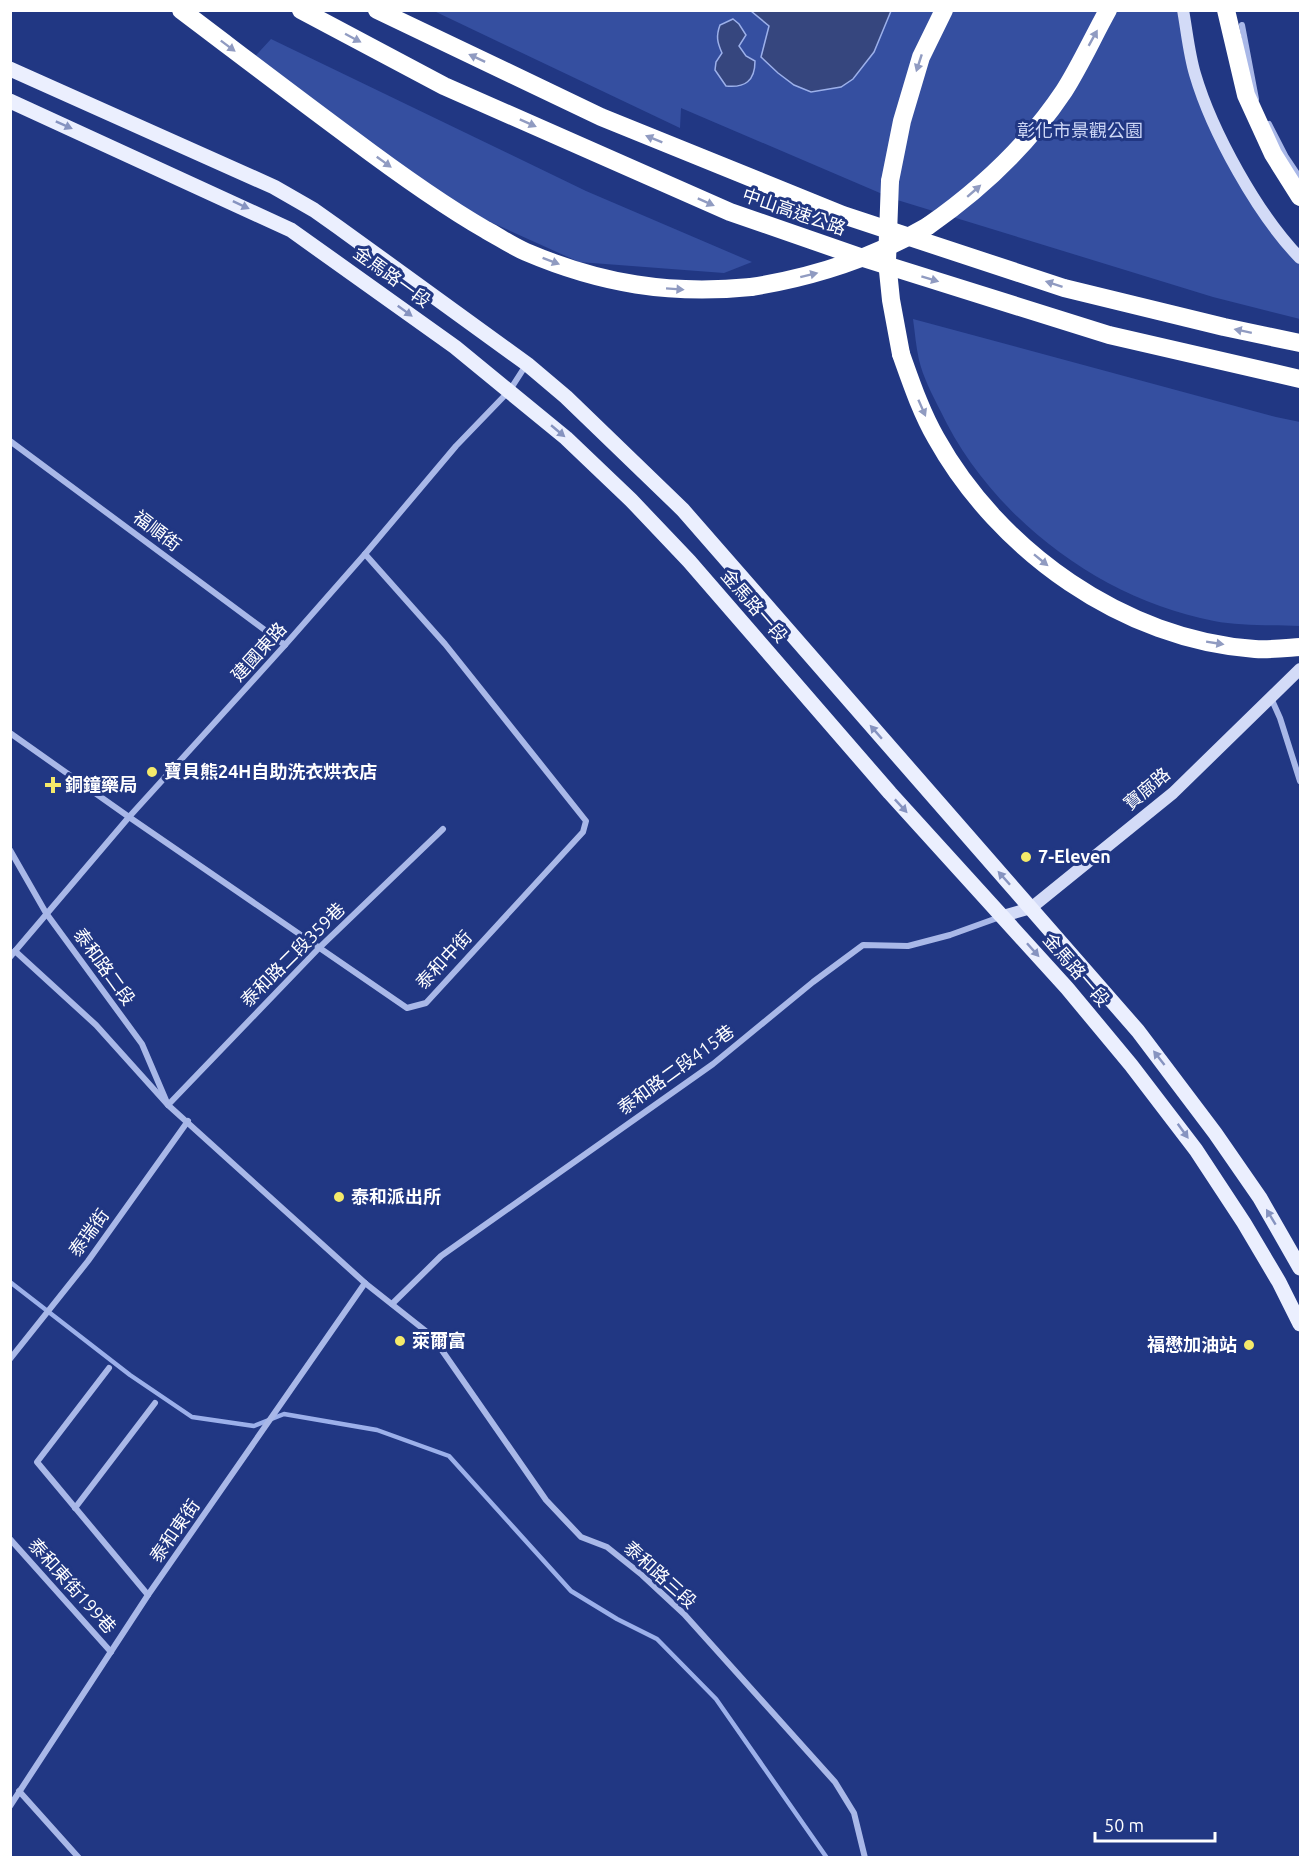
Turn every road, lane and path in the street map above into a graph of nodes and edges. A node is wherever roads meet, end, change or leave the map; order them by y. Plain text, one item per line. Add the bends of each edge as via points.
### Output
1 (181, 10) edge
2 (301, 10) edge
3 (377, 10) edge
4 (944, 10) edge
5 (1108, 10) edge
6 (1183, 10) edge
7 (1226, 10) edge
8 (1242, 25) dead end
9 (10, 69) edge
10 (10, 100) edge
11 (1261, 109) dead end
12 (1266, 118) dead end
13 (1300, 178) edge
14 (1300, 197) edge
15 (1300, 258) edge
16 (1300, 343) edge
17 (527, 364) junction
18 (1300, 379) edge
19 (510, 390) junction
20 (10, 441) edge
21 (365, 554) junction
22 (285, 645) junction
23 (1300, 647) edge
24 (1300, 669) edge
25 (1270, 698) junction
26 (10, 733) edge
27 (1300, 781) edge
28 (129, 817) junction
29 (444, 829) dead end
30 (10, 850) edge
31 (1030, 908) junction
32 (46, 913) junction
33 (1003, 916) junction
34 (319, 948) junction
35 (13, 954) edge
36 (168, 1105) junction
37 (188, 1122) junction
38 (1300, 1268) edge
39 (364, 1283) junction
40 (392, 1304) junction
41 (1300, 1324) edge
42 (10, 1359) edge
43 (109, 1368) dead end
44 (155, 1403) dead end
45 (75, 1508) junction
46 (10, 1539) edge
47 (148, 1595) junction
48 (111, 1653) junction
49 (10, 1789) edge
50 (19, 1791) junction
51 (10, 1806) edge
52 (79, 1857) edge
53 (865, 1857) edge

1 -> 5 highway, bridge via 405,178 524,251 617,282 681,290 722,290 783,282 830,270 897,244 928,226 975,190 1018,149 1064,90
2 -> 18 highway, 中山高速公路, bridge via 444,86 730,213 1109,335
16 -> 3 highway, 中山高速公路, bridge via 1064,288 843,215 601,117
4 -> 23 highway, bridge via 921,57 902,121 890,181 887,261 901,354 935,438 967,486 1006,532 1058,574 1102,602 1148,624 1196,640 1256,650
6 - 15 street via 1194,72 1215,127 1252,194
7 - 14 highway via 1246,95 1273,154
8 - 11 street
9 - 17 main road, 金馬路一段 via 304,204
10 -> 19 main road, 金馬路一段 via 291,230 455,346
12 - 13 street
17 - 19 street, 建國東路
31 -> 17 main road, 金馬路一段 via 683,510
19 - 21 street, 建國東路 via 456,446
19 -> 33 main road, 金馬路一段 via 566,438 675,546
20 - 22 street, 福順街
21 - 22 street, 建國東路
21 - 34 street, 泰和中街 via 445,644 586,821 583,832 426,1002 407,1008
22 - 28 street, 建國東路
24 - 25 street, 寶廍路
25 - 27 street via 1281,718
25 - 31 street, 寶廍路 via 1173,793
26 - 28 street, 泰和中街
28 - 32 street, 建國東路
28 - 34 street, 泰和中街
29 - 34 street, 泰和路二段359巷
30 - 32 street, 泰和路二段
31 - 33 street, 寶廍路
38 -> 31 main road, 金馬路一段 via 1260,1198 1185,1092 1138,1031
32 - 35 street, 建國東路
32 - 36 street, 泰和路二段 via 142,1044
33 - 40 street, 泰和路二段415巷 via 950,936 908,946 863,945 713,1064 441,1256
33 -> 41 main road, 金馬路一段 via 1124,1056 1196,1149 1280,1282
34 - 36 street, 泰和路二段359巷
35 - 36 street, 泰和路二段 via 96,1025
36 - 37 street, 泰和路二段
37 - 39 street, 泰和路二段
37 - 42 street, 泰瑞街 via 88,1261
39 - 40 street, 泰和路二段
39 - 47 street, 泰和東街
40 - 53 street, 泰和路三段 via 432,1336 546,1500 581,1537 607,1547 684,1614 835,1782 854,1814
43 - 45 street via 37,1462
44 - 45 street
45 - 47 street
46 - 48 street, 泰和東街199巷
47 - 48 street, 泰和東街
48 - 50 street, 泰和東街
49 - 50 street
50 - 51 street, 泰和東街
50 - 52 street

